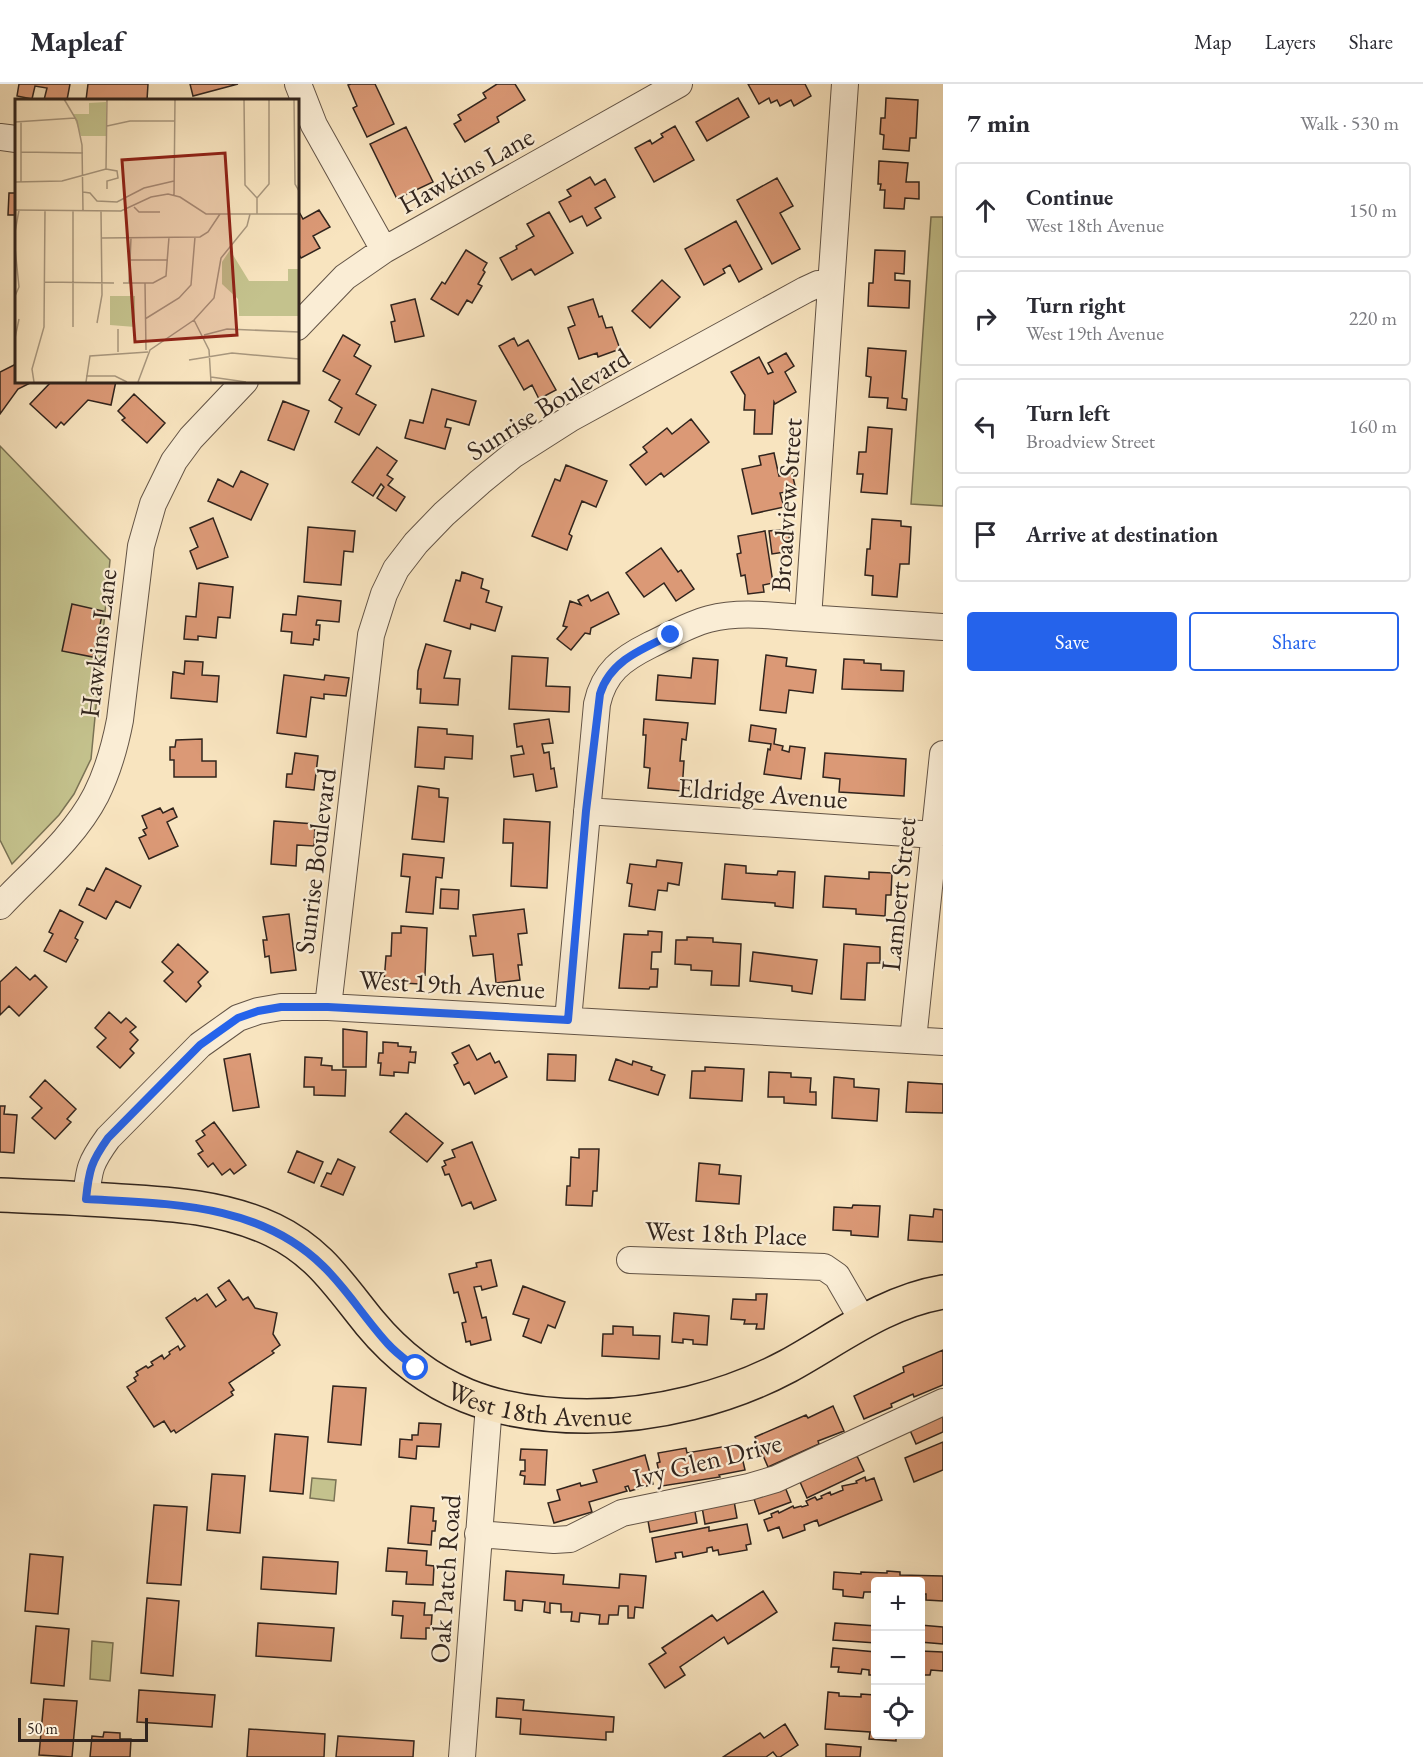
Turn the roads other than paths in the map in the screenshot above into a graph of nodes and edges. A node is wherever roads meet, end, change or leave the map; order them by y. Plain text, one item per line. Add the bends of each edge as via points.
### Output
1 (679, 84) edge
2 (845, 84) edge
3 (300, 97) edge
4 (0, 137) edge
5 (15, 139) edge
6 (384, 250) junction
7 (831, 284) junction
8 (298, 326) edge
9 (244, 382) edge
10 (808, 618) junction
11 (943, 627) edge
12 (943, 754) edge
13 (586, 811) junction
14 (935, 835) junction
15 (0, 906) edge
16 (328, 1007) junction
17 (568, 1020) junction
18 (912, 1040) junction
19 (943, 1042) edge
20 (0, 1195) edge
21 (86, 1199) junction
22 (630, 1260) dead end
23 (943, 1292) edge
24 (862, 1321) junction
25 (943, 1402) edge
26 (489, 1405) junction
27 (478, 1534) junction
28 (462, 1757) edge

1 - 6 street, Hawkins Lane
2 - 7 street, Broadview Street
3 - 6 street
4 - 5 street
6 - 8 street, Hawkins Lane via 345,277
7 - 10 street, Broadview Street
7 - 16 street, Sunrise Boulevard via 805,290 571,418 513,455 444,514 396,569 371,635
9 - 15 street, Hawkins Lane via 191,438 153,504 139,557 115,746 96,795 68,835
10 - 11 street
10 - 13 street, Broadview Street via 740,615 707,620 639,651 618,665 600,694
12 - 14 street, Lambert Street
13 - 14 street, Eldridge Avenue
13 - 17 street, Broadview Street
14 - 18 street, Lambert Street
16 - 17 street, West 19th Avenue
16 - 21 street, West 19th Avenue via 258,1011 238,1018 200,1045 102,1146 89,1170
17 - 18 street, West 19th Avenue
18 - 19 street, West 19th Avenue
20 - 21 main road, West 18th Avenue
21 - 26 main road, West 18th Avenue via 209,1209 274,1231 301,1246 322,1265 389,1346 416,1368
22 - 24 street, West 18th Place via 824,1268 837,1276
23 - 24 main road, West 18th Avenue via 893,1306
24 - 26 main road, West 18th Avenue via 762,1378 665,1408 587,1416
25 - 27 street, Ivy Glen Drive via 776,1479 622,1513 570,1539
26 - 27 street, Oak Patch Road
27 - 28 street, Oak Patch Road

